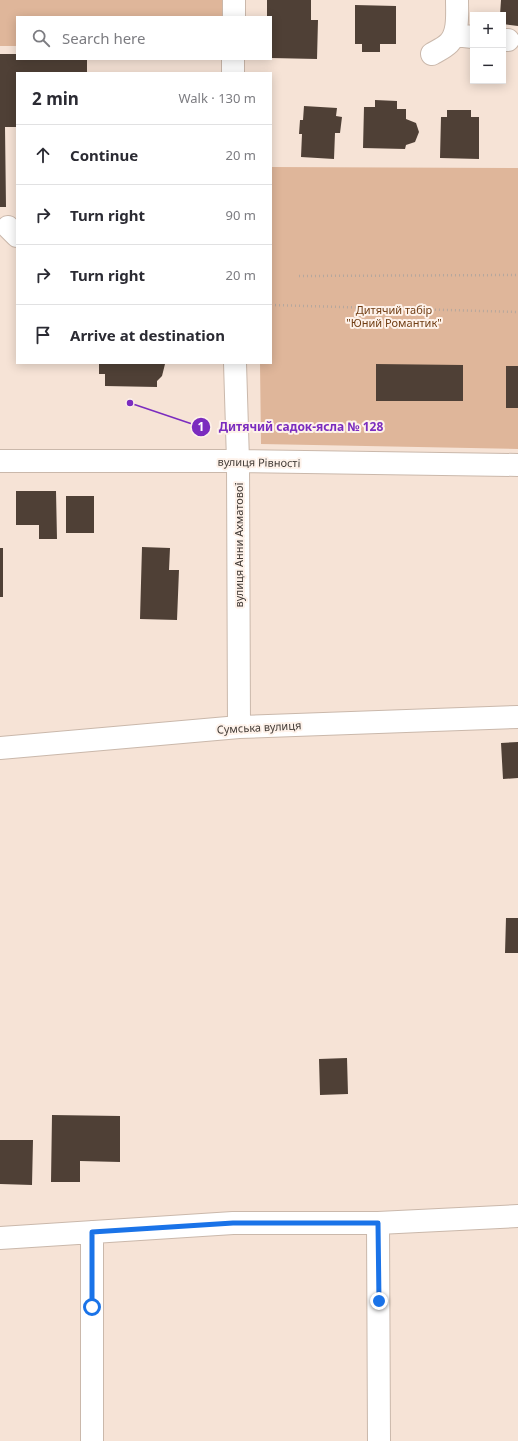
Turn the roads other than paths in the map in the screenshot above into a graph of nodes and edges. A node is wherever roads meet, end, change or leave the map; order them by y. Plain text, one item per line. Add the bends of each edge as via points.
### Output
1 (234, 0) edge
2 (457, 0) edge
3 (234, 16) edge
4 (463, 36) edge
5 (432, 54) dead end
6 (233, 60) edge
7 (233, 72) edge
8 (235, 364) edge
9 (0, 461) edge
10 (238, 461) junction
11 (518, 465) edge
12 (518, 717) edge
13 (239, 727) junction
14 (0, 748) edge
15 (518, 1216) edge
16 (378, 1223) junction
17 (92, 1232) junction
18 (0, 1238) edge
19 (92, 1441) edge
20 (379, 1441) edge

1 - 3 street
2 - 4 street via 456,24
4 - 5 street
6 - 7 street
8 - 10 street, вулиця Анни Ахматової
9 - 10 street, вулиця Рівності
10 - 11 street, вулиця Рівності
10 - 13 street, вулиця Анни Ахматової
12 - 13 street, Сумська вулиця
13 - 14 street, Сумська вулиця
15 - 16 street
16 - 17 street via 233,1223
16 - 20 street
17 - 18 street
17 - 19 street

